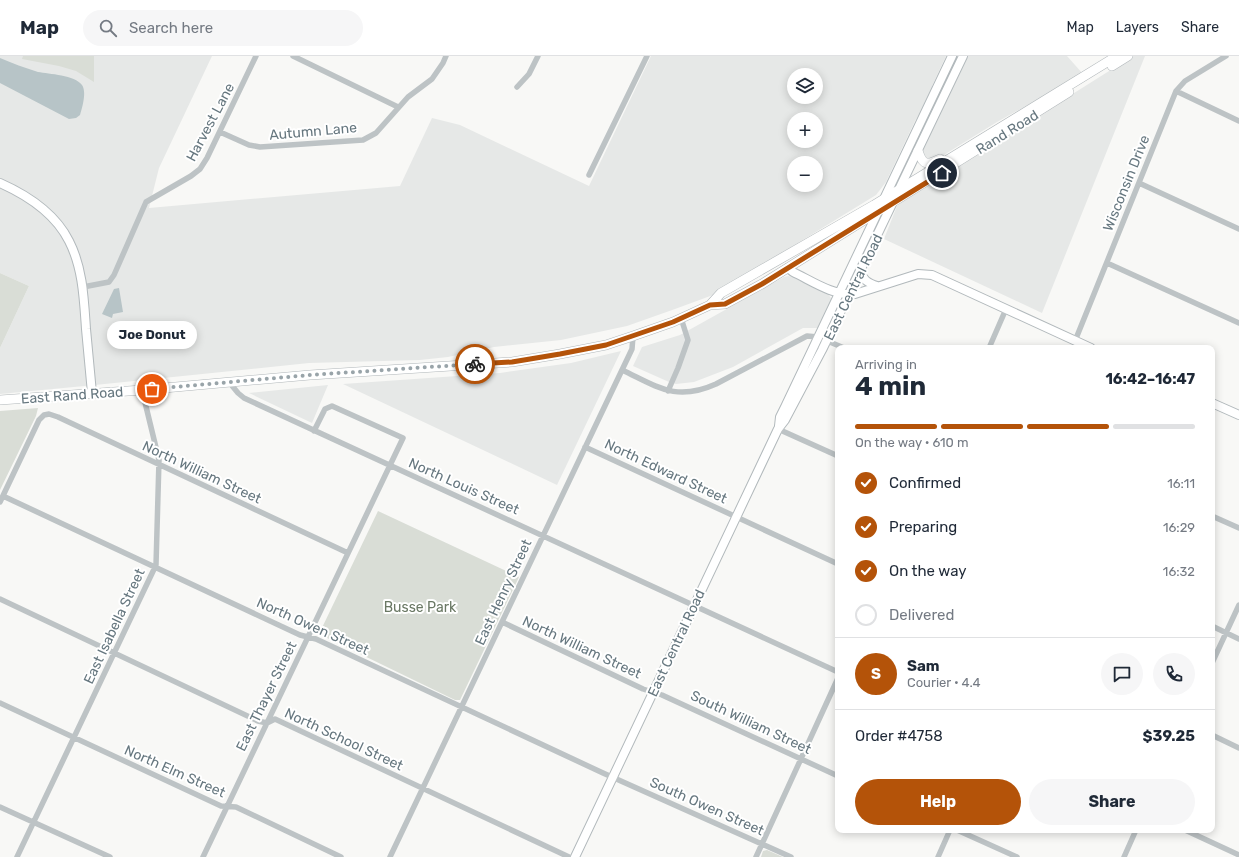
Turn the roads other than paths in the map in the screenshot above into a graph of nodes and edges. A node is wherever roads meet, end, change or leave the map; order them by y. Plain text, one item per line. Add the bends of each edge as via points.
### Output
1 (256, 56) edge
2 (293, 56) edge
3 (446, 56) edge
4 (538, 56) edge
5 (647, 56) edge
6 (952, 56) edge
7 (963, 56) edge
8 (1117, 56) edge
9 (1128, 56) edge
10 (1226, 56) edge
11 (517, 87) dead end
12 (1176, 92) junction
13 (398, 107) junction
14 (1239, 121) edge
15 (220, 132) junction
16 (970, 145) junction
17 (918, 151) junction
18 (589, 174) dead end
19 (0, 183) edge
20 (1139, 183) junction
21 (891, 198) junction
22 (877, 213) junction
23 (1239, 229) edge
24 (1107, 263) junction
25 (788, 268) junction
26 (860, 272) junction
27 (877, 286) junction
28 (83, 287) junction
29 (839, 293) junction
30 (849, 294) junction
31 (710, 305) junction
32 (1006, 309) junction
33 (681, 318) junction
34 (1239, 323) edge
35 (633, 336) junction
36 (822, 338) junction
37 (1075, 341) junction
38 (837, 345) edge
39 (990, 345) edge
40 (1084, 345) edge
41 (622, 370) junction
42 (229, 382) junction
43 (142, 390) junction
44 (668, 391) junction
45 (92, 393) junction
46 (0, 400) edge
47 (1215, 404) edge
48 (1239, 415) edge
49 (778, 429) junction
50 (314, 431) junction
51 (585, 447) junction
52 (835, 455) edge
53 (159, 464) junction
54 (390, 466) junction
55 (3, 496) junction
56 (0, 502) edge
57 (1215, 517) edge
58 (736, 518) junction
59 (1239, 528) edge
60 (543, 535) junction
61 (348, 553) junction
62 (835, 563) edge
63 (155, 568) junction
64 (0, 600) edge
65 (1239, 605) edge
66 (694, 606) junction
67 (502, 622) junction
68 (1215, 628) edge
69 (1226, 633) junction
70 (308, 637) junction
71 (1239, 639) edge
72 (114, 653) junction
73 (1215, 657) edge
74 (835, 671) edge
75 (835, 685) edge
76 (653, 692) junction
77 (0, 703) edge
78 (461, 707) junction
79 (267, 723) junction
80 (1215, 736) edge
81 (74, 738) junction
82 (1239, 748) edge
83 (801, 759) junction
84 (835, 775) edge
85 (613, 777) junction
86 (422, 788) junction
87 (0, 807) edge
88 (227, 807) junction
89 (34, 822) junction
90 (949, 833) edge
91 (964, 833) edge
92 (1135, 833) edge
93 (1192, 833) edge
94 (762, 844) junction
95 (1239, 854) edge
96 (17, 857) edge
97 (110, 857) edge
98 (203, 857) edge
99 (341, 857) edge
100 (390, 857) edge
101 (569, 857) edge
102 (575, 857) edge
103 (756, 857) edge
104 (791, 857) edge
105 (938, 857) edge
106 (1017, 857) edge
107 (1124, 857) edge

1 - 15 street, Harvest Lane
2 - 13 street
3 - 13 street, Autumn Lane via 432,79
4 - 11 street via 529,74
5 - 18 street
6 - 21 main road, East Central Road
7 - 17 main road, East Central Road
8 - 16 main road, Rand Road
9 - 21 main road, Rand Road
10 - 12 street, Wisconsin Drive via 1185,81
12 - 14 street
12 - 20 street, Wisconsin Drive
13 - 15 street, Autumn Lane via 376,133 363,140 350,142 260,147
15 - 28 street, Harvest Lane via 200,169 146,202 109,282
16 - 17 main road via 929,163 922,161
16 - 21 main road, Rand Road
17 - 21 main road, East Central Road
19 - 28 main road via 30,199 49,214 61,228 75,256
20 - 23 street
20 - 24 street, Wisconsin Drive
21 - 22 main road, East Rand Road
21 - 26 main road, East Central Road
21 - 31 main road, East Rand Road via 721,293
22 - 25 main road, East Rand Road
22 - 29 main road, East Central Road
24 - 34 street
24 - 37 street, Wisconsin Drive
25 - 29 main road
25 - 31 main road, East Rand Road via 725,304
26 - 27 main road via 868,283
26 - 30 main road, East Central Road
27 - 30 main road
27 - 32 main road via 924,273 950,282
28 - 45 main road
29 - 30 main road
29 - 36 main road, East Central Road
30 - 36 main road, East Central Road
31 - 33 main road, East Rand Road
32 - 37 main road
32 - 39 street
33 - 35 main road, East Rand Road
33 - 44 street via 688,340
35 - 41 street, East Henry Street via 632,349
35 - 42 main road, East Rand Road via 606,345 512,362
36 - 38 street
36 - 44 street via 803,337 710,386 688,392
36 - 49 main road, East Central Road via 785,420
37 - 40 main road
41 - 44 street
41 - 51 street, East Henry Street
42 - 43 main road, East Rand Road
42 - 50 street, North Louis Street via 244,398
43 - 45 main road, East Rand Road
43 - 53 street, East Isabella Street
45 - 46 main road, East Rand Road
47 - 48 main road
49 - 52 street
49 - 58 main road, East Central Road
50 - 54 street, North Louis Street
50 - 54 street, East Thayer Street via 325,409 333,406 403,438
51 - 58 street, North Edward Street
51 - 60 street, East Henry Street
53 - 55 street, North William Street via 58,417 46,414 39,420
53 - 61 street, North William Street
53 - 63 street, East Isabella Street
54 - 60 street, North Louis Street
54 - 61 street, East Thayer Street
55 - 56 street
55 - 63 street, North Owen Street
57 - 59 street
58 - 62 street, North Edward Street
58 - 66 main road, East Central Road
60 - 66 street, North Louis Street
60 - 67 street, East Henry Street
61 - 70 street, East Thayer Street
63 - 70 street, North Owen Street via 300,636
63 - 72 street, East Isabella Street
64 - 72 street, North School Street
65 - 69 street
66 - 74 street, North Louis Street
66 - 76 main road, East Central Road
67 - 76 street, North William Street
67 - 78 street, East Henry Street
68 - 69 street
69 - 71 street
69 - 73 street
70 - 78 street, North Owen Street
70 - 79 street, East Thayer Street
72 - 79 street, North School Street
72 - 81 street, East Isabella Street
75 - 83 street
76 - 83 street, South William Street
76 - 85 main road, East Central Road
77 - 81 street, North Elm Street
78 - 85 street, North Owen Street
78 - 86 street, East Henry Street
79 - 86 street, North School Street via 275,720
79 - 88 street, East Thayer Street
80 - 82 street
81 - 88 street, North Elm Street
81 - 89 street, East Isabella Street
83 - 84 street, South William Street
83 - 94 street
85 - 94 street, South Owen Street
85 - 102 main road, East Central Road
86 - 100 street, East Henry Street
86 - 101 street, North School Street
87 - 89 street
88 - 98 street, East Thayer Street
88 - 99 street, North Elm Street via 236,807
89 - 96 street, East Isabella Street
89 - 97 street
90 - 105 street
91 - 106 street
92 - 107 street
93 - 95 street
94 - 103 street
94 - 104 street, South Owen Street

